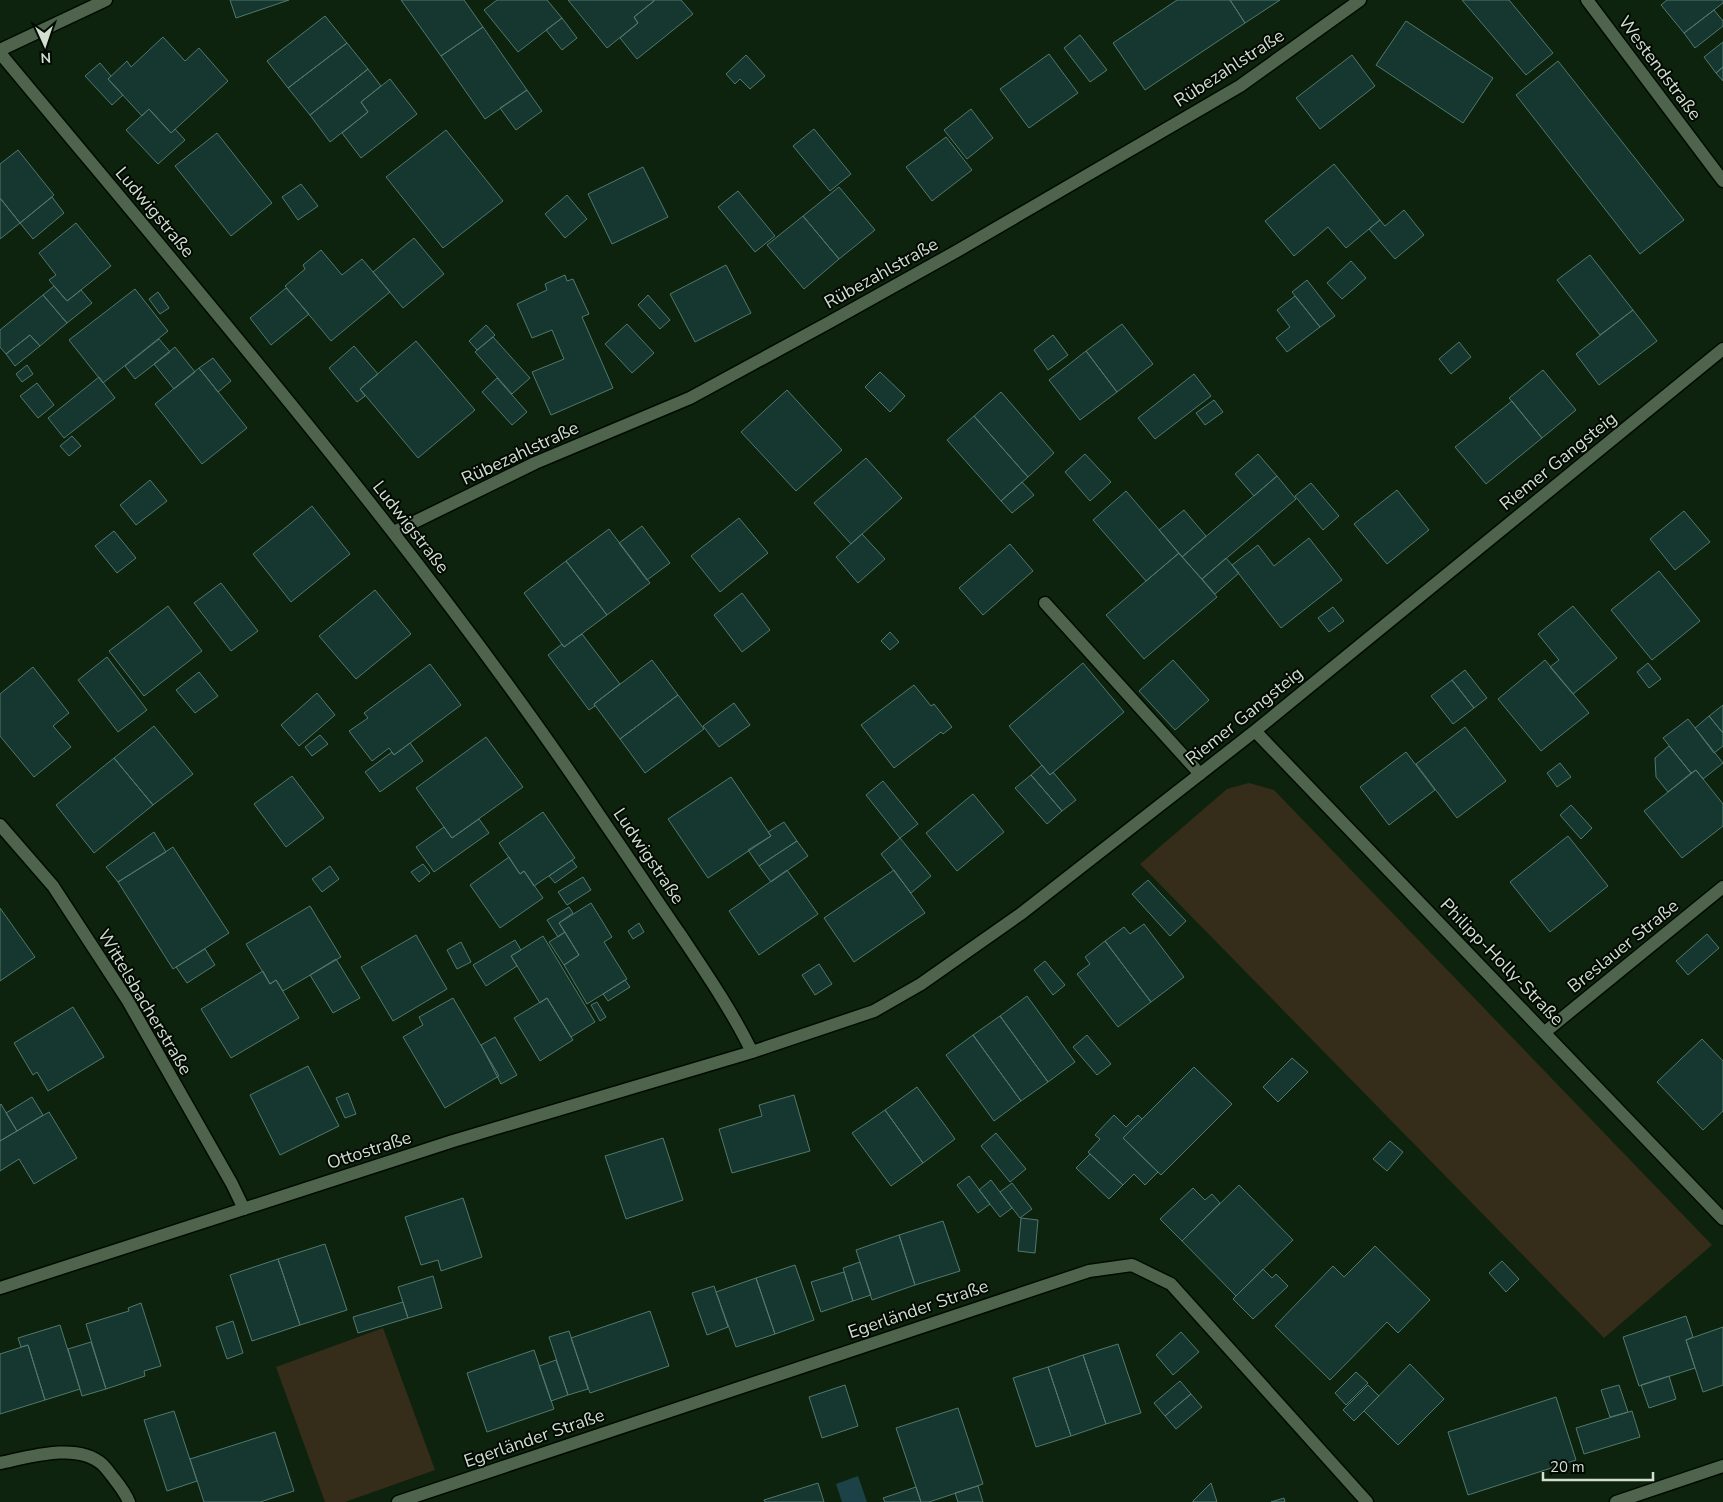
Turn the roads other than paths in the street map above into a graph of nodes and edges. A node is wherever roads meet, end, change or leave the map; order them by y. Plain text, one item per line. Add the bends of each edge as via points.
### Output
1 (106, 0) edge
2 (1360, 0) edge
3 (1586, 0) edge
4 (0, 52) edge
5 (1723, 181) edge
6 (1723, 349) edge
7 (394, 532) junction
8 (1044, 603) dead end
9 (1255, 731) junction
10 (1200, 774) junction
11 (0, 825) edge
12 (1723, 887) edge
13 (1545, 1032) junction
14 (752, 1052) junction
15 (244, 1209) junction
16 (1723, 1219) edge
17 (0, 1288) edge
18 (0, 1463) edge
19 (1723, 1466) edge
20 (129, 1502) edge
21 (398, 1502) edge
22 (1368, 1502) edge
23 (1616, 1502) edge

1 - 4 street
2 - 7 street, Rübezahlstraße via 1240,86 828,323 690,398 535,463
3 - 5 street, Westendstraße
4 - 7 street, Ludwigstraße
6 - 9 street, Riemer Gangsteig
7 - 14 street, Ludwigstraße via 561,757 702,968
8 - 10 street
9 - 10 street, Riemer Gangsteig
9 - 13 street, Philipp-Holly-Straße
10 - 14 street, Riemer Gangsteig via 1022,913 922,984 874,1011
11 - 15 street, Wittelsbacherstraße via 53,886 128,1002
12 - 13 street, Breslauer Straße
13 - 16 street, Philipp-Holly-Straße
14 - 15 street, Ottostraße via 452,1141
15 - 17 street, Ottostraße
18 - 20 street via 57,1452 80,1453 101,1463 125,1491
19 - 23 street
21 - 22 street, Egerländer Straße via 1089,1271 1132,1265 1171,1284

